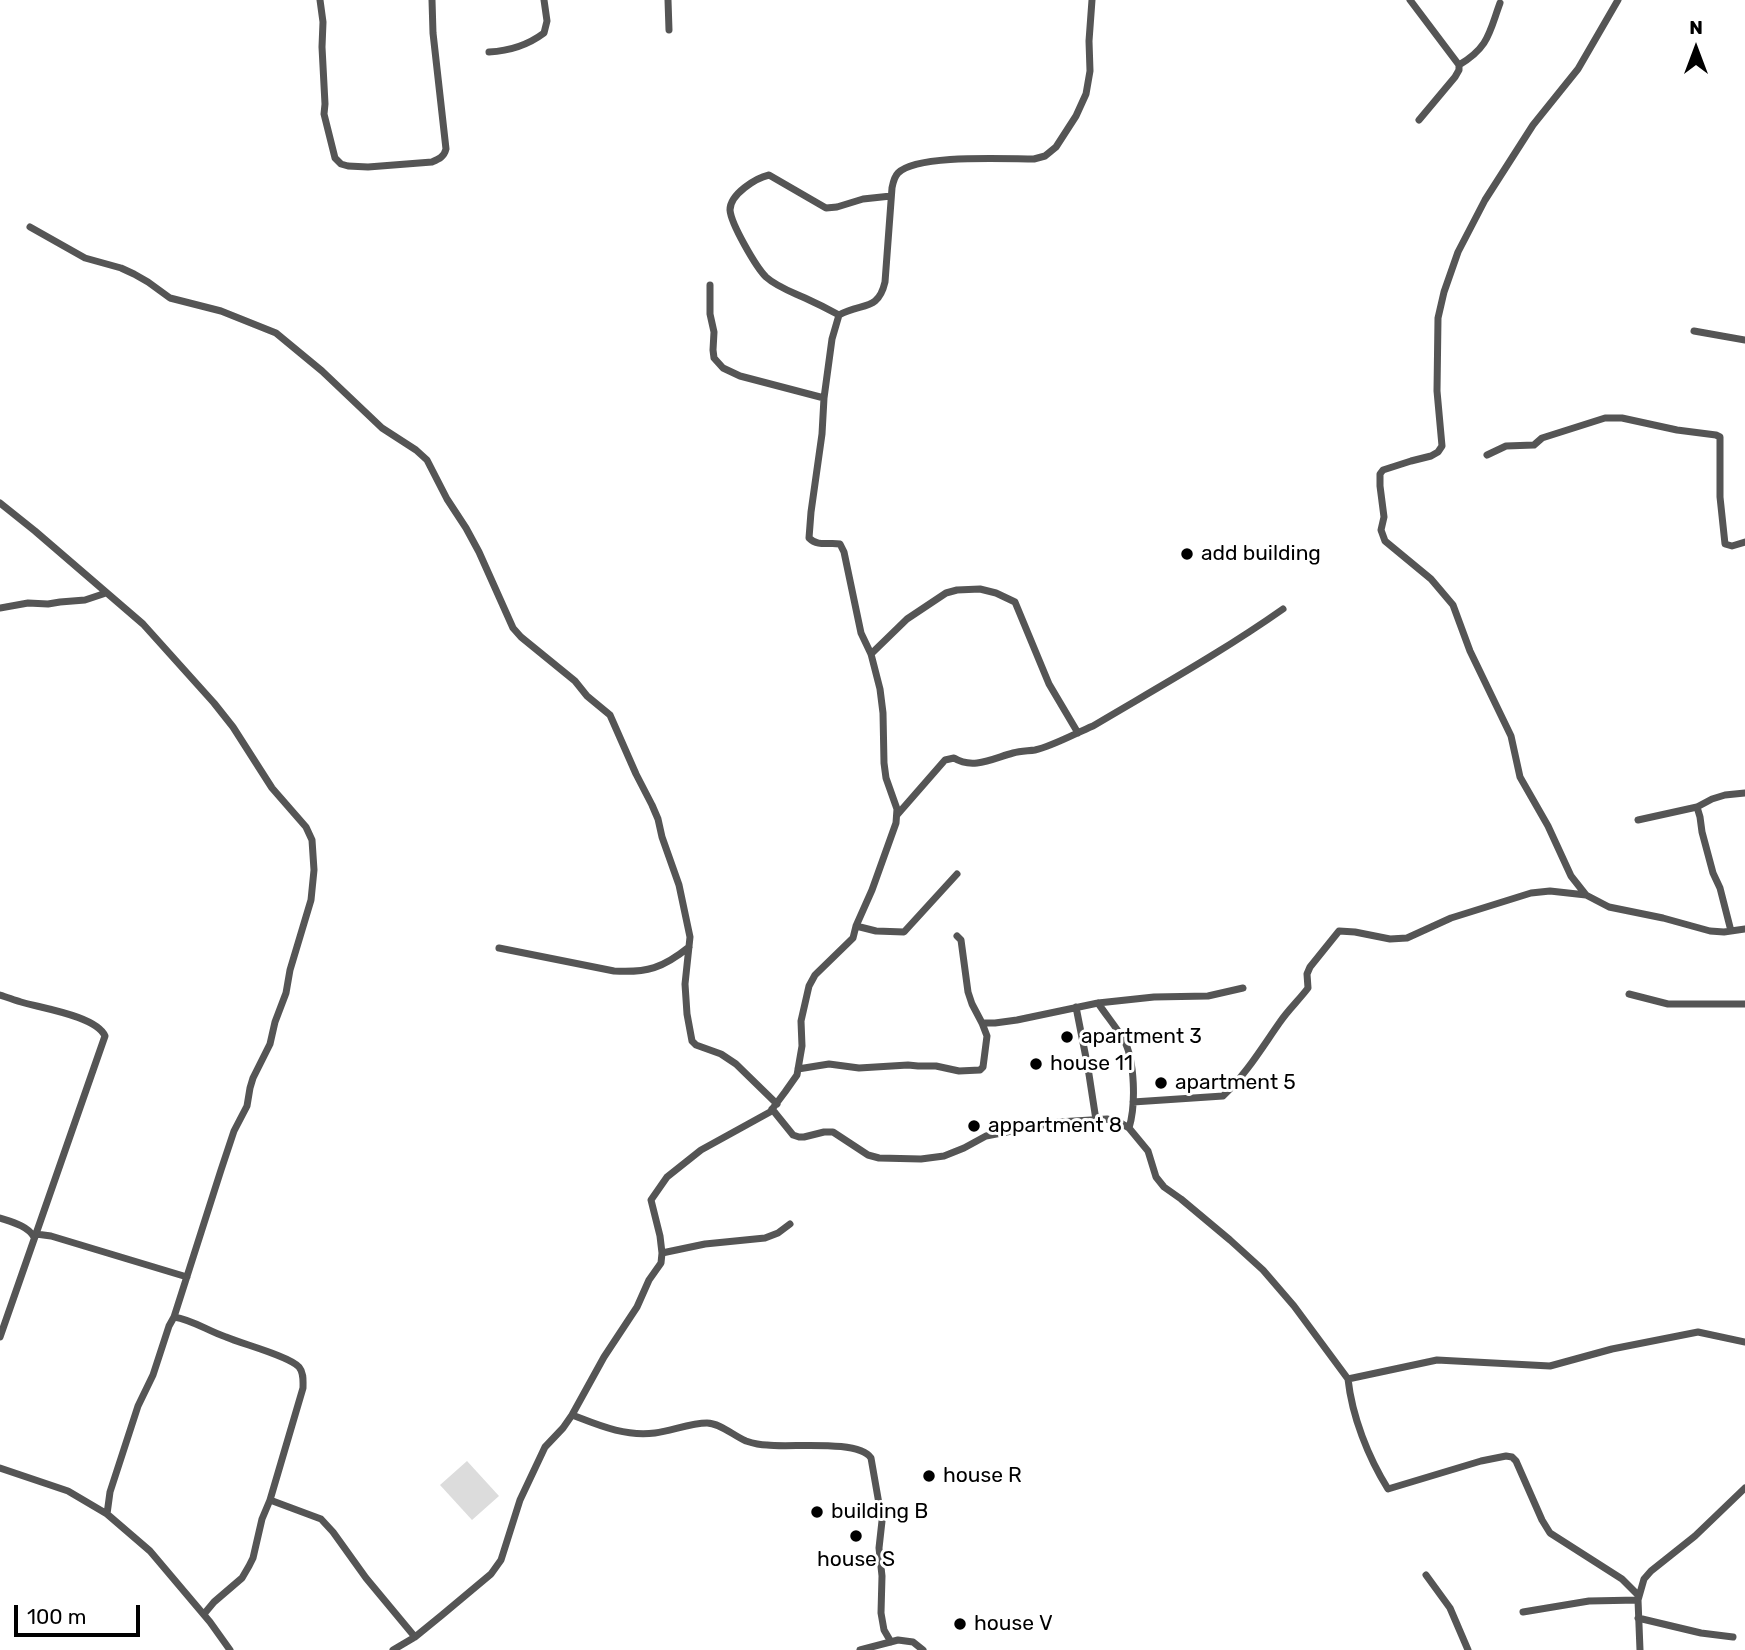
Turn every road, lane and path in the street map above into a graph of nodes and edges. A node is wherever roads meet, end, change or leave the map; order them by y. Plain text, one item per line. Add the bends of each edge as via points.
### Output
1 (320, 0) edge
2 (432, 0) edge
3 (544, 0) edge
4 (668, 0) edge
5 (1092, 0) edge
6 (1410, 0) edge
7 (1618, 0) edge
8 (1500, 3) dead end
9 (669, 30) dead end
10 (489, 52) dead end
11 (1459, 65) junction
12 (1419, 120) dead end
13 (891, 196) junction
14 (30, 227) dead end
15 (710, 285) dead end
16 (839, 314) junction
17 (1694, 331) dead end
18 (1745, 340) edge
19 (824, 398) junction
20 (1487, 455) dead end
21 (0, 503) edge
22 (1745, 542) edge
23 (106, 593) junction
24 (0, 608) edge
25 (1283, 609) dead end
26 (871, 654) junction
27 (1078, 733) junction
28 (1745, 793) edge
29 (1697, 807) junction
30 (897, 815) junction
31 (1639, 820) dead end
32 (957, 874) dead end
33 (1586, 895) junction
34 (856, 926) junction
35 (1745, 929) edge
36 (1731, 931) junction
37 (957, 936) dead end
38 (689, 947) junction
39 (499, 948) dead end
40 (1243, 988) dead end
41 (0, 995) edge
42 (1629, 995) dead end
43 (1098, 1003) junction
44 (1745, 1004) edge
45 (1076, 1007) junction
46 (982, 1023) junction
47 (798, 1069) junction
48 (1133, 1102) junction
49 (775, 1107) junction
50 (1096, 1120) junction
51 (1129, 1128) junction
52 (0, 1218) edge
53 (790, 1224) dead end
54 (35, 1236) junction
55 (662, 1253) junction
56 (187, 1278) junction
57 (174, 1317) junction
58 (0, 1338) edge
59 (1745, 1342) edge
60 (1348, 1379) junction
61 (572, 1415) junction
62 (0, 1468) edge
63 (1745, 1488) edge
64 (270, 1500) junction
65 (107, 1514) junction
66 (1426, 1575) dead end
67 (1638, 1598) junction
68 (1523, 1612) dead end
69 (204, 1614) junction
70 (1638, 1618) junction
71 (415, 1637) junction
72 (1733, 1637) dead end
73 (891, 1643) junction
74 (230, 1650) edge
75 (393, 1650) edge
76 (860, 1650) edge
77 (923, 1650) edge
78 (1468, 1650) edge
79 (1640, 1650) edge

1 - 2 street via 324,114 335,158 341,164 368,167 432,162 445,153
3 - 10 street via 544,33 506,51
4 - 9 street
5 - 13 street via 1086,94 1056,147 1034,159 921,163 898,172
6 - 11 street
7 - 33 street via 1578,69 1532,125 1458,252 1438,318 1442,446 1432,456 1380,474 1385,541 1431,579 1453,605 1511,736 1520,776 1571,876
8 - 11 street via 1483,46
11 - 12 street via 1455,77
13 - 16 street via 882,294 875,302
13 - 16 street via 826,208 769,175 742,190 733,201 734,225 766,277
14 - 38 street via 85,258 134,274 170,298 221,311 276,333 382,428 427,460 473,540 513,628 610,715 658,819 679,885
15 - 19 street via 714,358 723,368
16 - 19 street
17 - 18 street
19 - 26 street via 809,538 820,545 840,544 845,552 861,633
20 - 22 street via 1506,446 1534,445 1542,438 1605,418 1716,435 1720,437 1725,544
21 - 23 street
23 - 24 street via 85,600
23 - 56 street via 143,624 214,703 272,788 306,827 313,846 311,900 286,993 234,1131
25 - 27 street via 1207,660
26 - 27 street via 906,619 946,593 979,589 996,593 1016,602 1049,684
26 - 30 street via 881,701 886,778
27 - 30 street via 984,763 945,760
28 - 29 street via 1725,795
29 - 31 street
29 - 36 street
30 - 34 street
32 - 34 street via 904,932
33 - 36 street via 1628,912 1710,931
33 - 48 street via 1531,893 1451,918 1407,938 1339,931 1310,967 1308,988 1223,1096
34 - 47 street via 853,938 809,986
35 - 36 street
37 - 46 street via 968,992
38 - 39 street via 666,964 632,972
38 - 49 street via 685,984 692,1041 736,1064
40 - 43 street via 1197,997
41 - 54 street via 58,1011 95,1025 106,1035
42 - 44 street via 1668,1004
43 - 45 street
43 - 48 street via 1125,1041
45 - 46 street
45 - 50 street
46 - 47 street via 987,1036 980,1070 829,1064
47 - 49 street
48 - 51 street
49 - 50 street via 799,1137 834,1132 879,1158 944,1157 994,1134
49 - 55 street via 701,1150 667,1177 651,1200
50 - 51 street via 1107,1119
51 - 60 street via 1148,1151 1164,1187 1263,1270
52 - 54 street
53 - 55 street via 765,1238
54 - 56 street via 51,1236
54 - 58 street
55 - 61 street via 661,1264
56 - 57 street
57 - 64 street via 300,1368 303,1388
57 - 65 street via 138,1406
59 - 60 street via 1698,1332 1550,1366 1437,1360
60 - 67 street via 1360,1429 1388,1489 1481,1461 1512,1457 1550,1533 1622,1579
61 - 71 street via 545,1447 520,1500 501,1560 491,1574
61 - 73 street via 631,1433 652,1434 709,1423 768,1446 806,1444 867,1452 881,1521 881,1613
62 - 65 street via 68,1491
63 - 67 street via 1651,1571
64 - 69 street via 249,1566
64 - 71 street via 321,1519
65 - 69 street via 150,1551
66 - 78 street via 1450,1608
67 - 68 street
67 - 70 street
69 - 74 street
70 - 72 street
70 - 79 street
71 - 75 street
73 - 76 street
73 - 77 street via 913,1642

